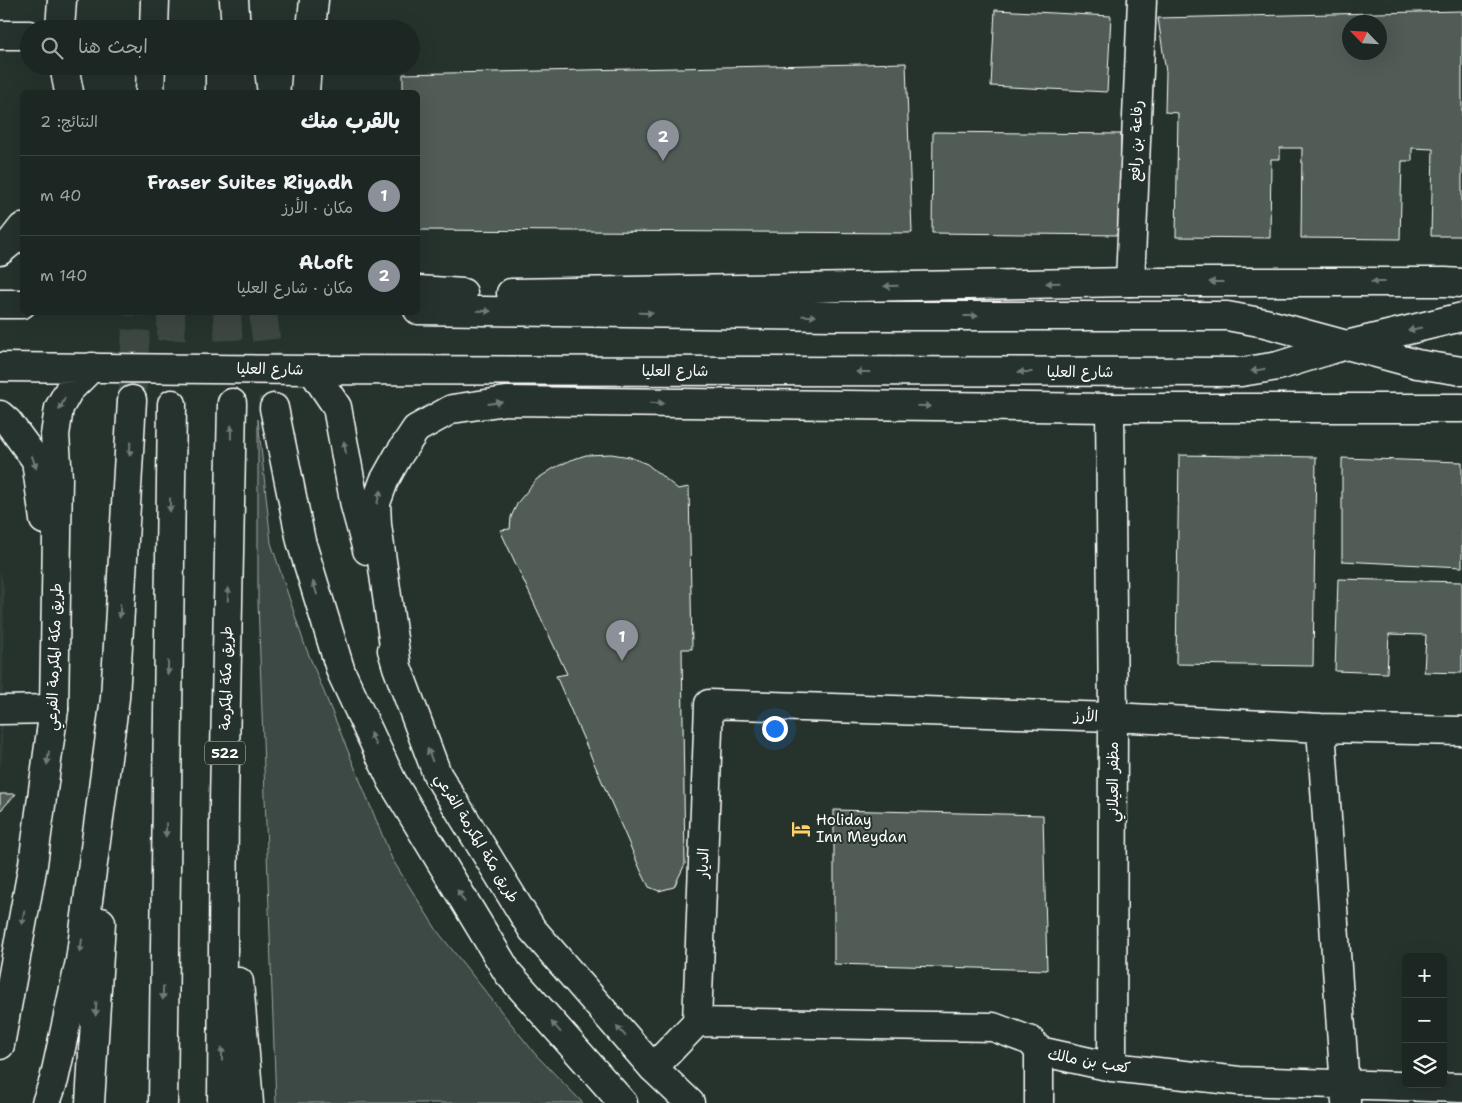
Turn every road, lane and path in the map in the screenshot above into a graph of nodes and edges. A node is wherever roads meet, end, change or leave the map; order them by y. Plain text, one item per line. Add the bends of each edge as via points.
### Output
1 (61, 0) edge
2 (156, 0) edge
3 (168, 0) edge
4 (220, 0) edge
5 (234, 0) edge
6 (315, 0) edge
7 (1142, 0) edge
8 (60, 20) edge
9 (155, 20) edge
10 (169, 20) edge
11 (220, 20) edge
12 (235, 20) edge
13 (312, 20) edge
14 (315, 20) edge
15 (0, 35) edge
16 (20, 35) edge
17 (52, 75) edge
18 (60, 75) edge
19 (66, 75) edge
20 (151, 75) edge
21 (169, 75) edge
22 (220, 75) edge
23 (240, 75) edge
24 (306, 75) edge
25 (313, 75) edge
26 (49, 90) edge
27 (61, 90) edge
28 (69, 90) edge
29 (150, 90) edge
30 (169, 90) edge
31 (220, 90) edge
32 (242, 90) edge
33 (305, 90) edge
34 (312, 90) edge
35 (20, 231) edge
36 (0, 251) edge
37 (1130, 282) junction
38 (1462, 283) edge
39 (420, 290) edge
40 (0, 304) edge
41 (20, 304) edge
42 (420, 310) edge
43 (1462, 318) edge
44 (1346, 344) junction
45 (0, 367) edge
46 (92, 367) junction
47 (312, 370) junction
48 (1462, 371) edge
49 (132, 400) tunnel mouth
50 (232, 403) tunnel mouth
51 (172, 404) tunnel mouth
52 (274, 408) tunnel mouth
53 (1110, 408) junction
54 (1462, 408) edge
55 (0, 415) edge
56 (56, 610) junction
57 (397, 667) junction
58 (115, 698) junction
59 (709, 704) joint
60 (54, 709) junction
61 (0, 710) edge
62 (1113, 717) junction
63 (1321, 728) junction
64 (1462, 731) edge
65 (224, 802) junction
66 (697, 1022) junction
67 (0, 1045) edge
68 (1038, 1051) junction
69 (1112, 1067) junction
70 (653, 1068) junction
71 (1462, 1088) edge
72 (1346, 1094) edge
73 (46, 1103) edge
74 (90, 1103) edge
75 (163, 1103) edge
76 (222, 1103) edge
77 (249, 1103) edge
78 (623, 1103) edge
79 (690, 1103) edge
80 (1039, 1103) edge

1 - 8 main road
2 - 9 main road
3 - 10 main road
4 - 11 main road
5 - 12 main road
6 - 13 main road
6 - 14 main road
7 - 37 main road, رفاعة بن رافع
15 - 16 main road
17 - 26 main road
18 - 27 main road
19 - 28 main road
20 - 29 main road
21 - 30 main road
22 - 31 main road
23 - 32 main road
24 - 33 main road
25 - 34 main road
35 - 36 main road
38 -> 37 main road
37 -> 39 main road via 595,292
40 - 41 main road
42 -> 44 main road, شارع العليا via 834,316 1227,316
43 -> 44 main road, شارع العليا
44 -> 47 main road, شارع العليا via 1278,366 1241,372
44 - 48 main road, شارع العليا via 1417,364
45 - 46 main road, شارع العليا
46 - 47 main road, شارع العليا
46 -> 56 main road, طريق مكة المكرمة الفرعي via 69,390 58,408 55,435 58,478
57 -> 47 main road, طريق مكة المكرمة الفرعي via 356,506 337,407
49 -> 58 main road
65 -> 50 main road, طريق مكة المكرمة / 522
51 -> 75 main road
78 -> 52 main road via 508,973 392,781 341,672 301,541
53 - 54 main road
57 -> 53 main road via 376,503 384,480 416,429 452,409 506,401
53 - 62 main road, مظفر العيلاني
55 -> 56 main road via 36,460
56 - 60 main road, طريق مكة المكرمة الفرعي
70 -> 57 main road, طريق مكة المكرمة الفرعي via 532,929 437,774
58 -> 73 main road via 80,961
58 -> 74 main road
59 - 62 main road, الأرز
59 - 66 main road, الديار
60 - 61 main road
60 -> 67 main road, طريق مكة المكرمة الفرعي via 33,864
62 - 63 main road, الأرز
62 - 69 main road, مظفر العيلاني
63 - 64 main road, الأرز
63 - 72 main road
76 -> 65 main road, طريق مكة المكرمة / 522
65 - 77 main road
66 - 68 main road, كعب بن مالك via 993,1027 1032,1041
66 - 70 main road
68 - 69 main road, كعب بن مالك
68 - 80 main road
69 - 72 main road, كعب بن مالك
70 - 79 main road, طريق مكة المكرمة الفرعي
71 - 72 main road, كعب بن مالك

